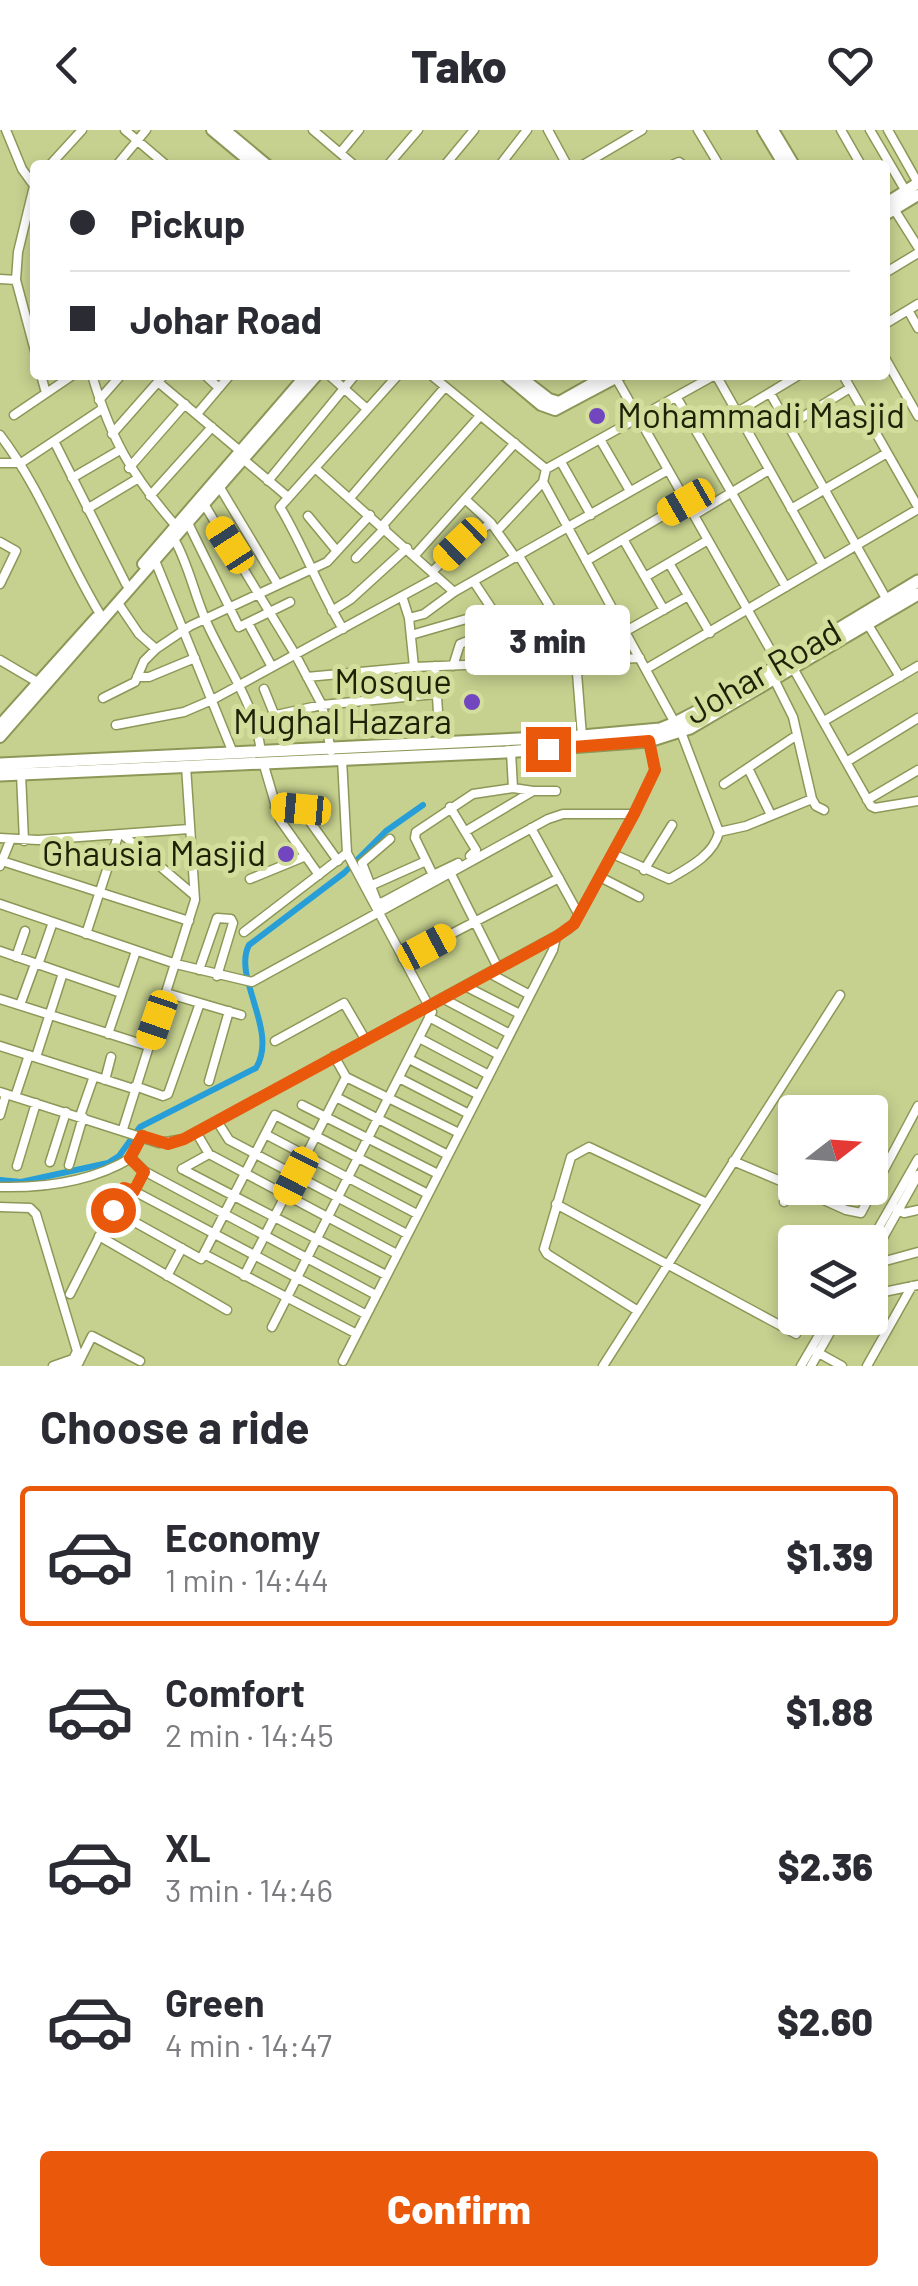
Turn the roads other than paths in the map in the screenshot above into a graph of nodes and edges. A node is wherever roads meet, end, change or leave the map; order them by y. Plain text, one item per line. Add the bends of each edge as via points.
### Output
1 (17, 130) edge
2 (66, 130) edge
3 (82, 130) edge
4 (125, 130) edge
5 (146, 130) edge
6 (212, 130) edge
7 (226, 130) edge
8 (313, 130) edge
9 (359, 130) edge
10 (418, 130) edge
11 (474, 130) edge
12 (560, 130) edge
13 (642, 130) edge
14 (698, 130) edge
15 (763, 130) edge
16 (773, 130) edge
17 (841, 130) edge
18 (870, 130) edge
19 (888, 130) edge
20 (523, 132) edge
21 (549, 133) edge
22 (8, 134) edge
23 (72, 141) junction
24 (137, 141) junction
25 (340, 153) junction
26 (508, 155) junction
27 (55, 160) edge
28 (121, 160) edge
29 (160, 160) edge
30 (248, 160) edge
31 (261, 160) edge
32 (348, 160) edge
33 (392, 160) edge
34 (449, 160) edge
35 (504, 160) edge
36 (511, 160) edge
37 (565, 160) edge
38 (591, 160) edge
39 (716, 160) edge
40 (781, 160) edge
41 (791, 160) edge
42 (858, 160) edge
43 (889, 160) edge
44 (890, 162) edge
45 (30, 177) edge
46 (918, 183) edge
47 (911, 195) edge
48 (30, 202) edge
49 (890, 212) edge
50 (918, 250) edge
51 (890, 269) edge
52 (0, 279) edge
53 (16, 280) junction
54 (918, 304) edge
55 (908, 310) junction
56 (890, 321) edge
57 (918, 328) edge
58 (30, 332) edge
59 (890, 367) edge
60 (43, 380) edge
61 (66, 380) edge
62 (94, 380) edge
63 (118, 380) edge
64 (160, 380) edge
65 (162, 380) edge
66 (211, 380) edge
67 (226, 380) edge
68 (302, 380) edge
69 (312, 380) edge
70 (334, 380) edge
71 (351, 380) edge
72 (393, 380) edge
73 (437, 380) edge
74 (511, 380) edge
75 (524, 380) edge
76 (608, 380) edge
77 (617, 380) edge
78 (707, 380) edge
79 (718, 380) edge
80 (791, 380) edge
81 (846, 380) edge
82 (445, 387) junction
83 (220, 388) junction
84 (344, 388) junction
85 (850, 388) junction
86 (586, 392) junction
87 (46, 393) junction
88 (770, 393) junction
89 (676, 398) junction
90 (101, 404) junction
91 (185, 404) junction
92 (367, 409) junction
93 (736, 413) junction
94 (198, 414) junction
95 (14, 415) dead end
96 (480, 416) junction
97 (918, 416) edge
98 (640, 420) junction
99 (212, 426) junction
100 (788, 426) junction
101 (112, 434) junction
102 (0, 435) edge
103 (601, 440) junction
104 (54, 441) junction
105 (515, 443) junction
106 (120, 450) junction
107 (887, 452) junction
108 (242, 455) junction
109 (560, 462) junction
110 (0, 463) edge
111 (21, 463) junction
112 (129, 468) junction
113 (316, 468) junction
114 (546, 470) junction
115 (668, 470) junction
116 (769, 470) junction
117 (72, 478) junction
118 (137, 479) junction
119 (268, 481) junction
120 (542, 482) junction
121 (219, 486) junction
122 (825, 490) junction
123 (630, 491) junction
124 (731, 493) junction
125 (150, 496) junction
126 (288, 497) junction
127 (350, 498) junction
128 (465, 500) junction
129 (686, 502) junction
130 (204, 504) junction
131 (918, 508) edge
132 (88, 509) junction
133 (791, 509) junction
134 (590, 514) junction
135 (370, 515) junction
136 (694, 515) junction
137 (308, 516) dead end
138 (182, 524) junction
139 (384, 527) junction
140 (494, 527) junction
141 (568, 528) junction
142 (623, 539) junction
143 (174, 540) junction
144 (708, 540) junction
145 (0, 542) edge
146 (858, 545) junction
147 (406, 548) junction
148 (336, 550) junction
149 (415, 556) junction
150 (518, 557) junction
151 (153, 558) junction
152 (356, 558) dead end
153 (586, 561) junction
154 (669, 563) junction
155 (823, 565) junction
156 (210, 568) junction
157 (314, 568) junction
158 (434, 574) junction
159 (190, 575) junction
160 (645, 577) junction
161 (918, 581) edge
162 (474, 582) junction
163 (277, 583) junction
164 (0, 584) edge
165 (126, 584) junction
166 (786, 587) junction
167 (454, 592) junction
168 (258, 594) junction
169 (918, 594) edge
170 (402, 596) junction
171 (688, 596) junction
172 (887, 600) junction
173 (290, 602) dead end
174 (118, 603) junction
175 (230, 609) junction
176 (664, 610) junction
177 (332, 611) junction
178 (748, 611) junction
179 (270, 612) junction
180 (494, 612) junction
181 (100, 614) junction
182 (409, 618) junction
183 (206, 620) junction
184 (868, 623) junction
185 (248, 624) junction
186 (504, 627) junction
187 (343, 629) junction
188 (183, 631) junction
189 (626, 631) junction
190 (710, 632) junction
191 (411, 635) junction
192 (156, 649) junction
193 (295, 654) junction
194 (195, 658) junction
195 (640, 658) junction
196 (0, 660) edge
197 (576, 660) junction
198 (527, 662) junction
199 (778, 665) junction
200 (435, 666) junction
201 (453, 666) junction
202 (918, 666) edge
203 (272, 667) junction
204 (414, 667) junction
205 (792, 668) junction
206 (646, 669) junction
207 (137, 676) junction
208 (307, 676) junction
209 (900, 677) junction
210 (774, 679) junction
211 (42, 685) junction
212 (239, 685) junction
213 (264, 689) dead end
214 (436, 694) junction
215 (102, 698) dead end
216 (212, 700) junction
217 (322, 705) junction
218 (276, 715) junction
219 (918, 718) edge
220 (824, 721) junction
221 (0, 725) edge
222 (116, 725) dead end
223 (678, 728) junction
224 (797, 734) junction
225 (0, 736) edge
226 (582, 736) junction
227 (649, 741) junction
228 (440, 743) junction
229 (286, 751) junction
230 (511, 752) junction
231 (233, 754) junction
232 (335, 756) junction
233 (262, 757) junction
234 (848, 761) junction
235 (0, 764) edge
236 (186, 766) junction
237 (748, 768) junction
238 (918, 770) edge
239 (8, 775) edge
240 (724, 784) dead end
241 (513, 788) junction
242 (533, 791) junction
243 (556, 791) dead end
244 (812, 799) junction
245 (868, 800) junction
246 (918, 801) edge
247 (275, 807) junction
248 (450, 807) junction
249 (824, 810) dead end
250 (634, 814) junction
251 (771, 815) junction
252 (672, 825) dead end
253 (531, 828) junction
254 (188, 829) junction
255 (466, 831) junction
256 (718, 832) junction
257 (120, 835) junction
258 (390, 838) dead end
259 (5, 840) edge
260 (24, 841) junction
261 (614, 854) junction
262 (306, 856) junction
263 (351, 860) junction
264 (338, 861) junction
265 (426, 861) junction
266 (1, 864) edge
267 (644, 870) junction
268 (450, 872) junction
269 (433, 875) junction
270 (320, 876) junction
271 (558, 878) junction
272 (600, 878) junction
273 (250, 880) dead end
274 (370, 886) junction
275 (101, 892) junction
276 (194, 895) junction
277 (639, 897) dead end
278 (0, 904) edge
279 (377, 913) junction
280 (579, 915) junction
281 (189, 921) junction
282 (53, 922) junction
283 (475, 922) junction
284 (25, 932) dead end
285 (244, 932) dead end
286 (86, 934) junction
287 (556, 937) junction
288 (0, 951) edge
289 (136, 951) junction
290 (16, 957) junction
291 (403, 960) junction
292 (36, 964) junction
293 (176, 964) junction
294 (498, 968) junction
295 (199, 970) junction
296 (64, 973) junction
297 (489, 973) junction
298 (217, 976) junction
299 (465, 986) junction
300 (121, 993) junction
301 (166, 993) junction
302 (840, 994) dead end
303 (530, 995) junction
304 (0, 998) edge
305 (442, 998) junction
306 (200, 1003) junction
307 (20, 1005) junction
308 (428, 1005) junction
309 (229, 1011) junction
310 (520, 1014) junction
311 (50, 1015) junction
312 (241, 1015) dead end
313 (429, 1018) junction
314 (108, 1034) junction
315 (510, 1034) junction
316 (419, 1038) junction
317 (365, 1039) junction
318 (275, 1041) dead end
319 (0, 1046) edge
320 (148, 1046) junction
321 (499, 1055) junction
322 (33, 1056) junction
323 (334, 1056) junction
324 (111, 1058) dead end
325 (409, 1059) junction
326 (489, 1075) junction
327 (94, 1076) junction
328 (346, 1077) junction
329 (399, 1078) junction
330 (105, 1080) junction
331 (209, 1081) dead end
332 (134, 1088) junction
333 (7, 1094) edge
334 (479, 1095) junction
335 (336, 1097) junction
336 (388, 1098) junction
337 (36, 1103) junction
338 (302, 1106) dead end
339 (918, 1106) edge
340 (66, 1112) junction
341 (469, 1114) junction
342 (0, 1115) edge
343 (81, 1116) junction
344 (326, 1117) junction
345 (378, 1118) junction
346 (217, 1120) junction
347 (125, 1129) junction
348 (196, 1132) junction
349 (265, 1134) junction
350 (459, 1134) junction
351 (140, 1135) junction
352 (316, 1136) junction
353 (368, 1139) junction
354 (256, 1153) junction
355 (209, 1154) junction
356 (448, 1155) junction
357 (306, 1157) junction
358 (130, 1158) junction
359 (358, 1158) junction
360 (918, 1159) edge
361 (733, 1161) junction
362 (888, 1161) edge
363 (50, 1162) dead end
364 (69, 1164) dead end
365 (17, 1166) dead end
366 (144, 1172) junction
367 (245, 1174) junction
368 (438, 1174) junction
369 (918, 1175) edge
370 (296, 1176) junction
371 (348, 1178) junction
372 (778, 1178) edge
373 (0, 1186) edge
374 (134, 1191) junction
375 (428, 1194) junction
376 (234, 1195) junction
377 (286, 1195) junction
378 (339, 1197) junction
379 (556, 1204) junction
380 (706, 1204) junction
381 (836, 1205) edge
382 (864, 1205) edge
383 (0, 1207) edge
384 (894, 1208) junction
385 (113, 1210) junction
386 (918, 1210) edge
387 (224, 1214) junction
388 (418, 1214) junction
389 (275, 1216) junction
390 (328, 1218) junction
391 (883, 1225) edge
392 (886, 1225) edge
393 (407, 1234) junction
394 (214, 1235) junction
395 (99, 1236) junction
396 (265, 1236) junction
397 (318, 1239) junction
398 (182, 1248) junction
399 (918, 1252) edge
400 (204, 1254) junction
401 (397, 1254) junction
402 (254, 1258) junction
403 (308, 1258) junction
404 (888, 1260) edge
405 (668, 1263) junction
406 (386, 1275) junction
407 (167, 1276) junction
408 (244, 1276) junction
409 (297, 1280) junction
410 (915, 1286) edge
411 (888, 1291) edge
412 (70, 1294) dead end
413 (376, 1294) junction
414 (287, 1300) junction
415 (227, 1310) dead end
416 (638, 1310) junction
417 (365, 1314) junction
418 (778, 1324) edge
419 (272, 1327) dead end
420 (355, 1334) junction
421 (821, 1335) edge
422 (826, 1335) edge
423 (814, 1351) junction
424 (140, 1361) dead end
425 (342, 1361) dead end
426 (73, 1364) edge
427 (52, 1366) edge
428 (603, 1366) edge
429 (801, 1366) edge
430 (811, 1366) edge
431 (842, 1366) edge
432 (867, 1366) edge

1 - 22 street
2 - 23 street
3 - 23 street
4 - 24 street
5 - 24 street
6 - 30 street
7 - 31 street
8 - 25 street
9 - 25 street
10 - 33 street
11 - 34 street
12 - 21 street
13 - 38 street
14 - 39 street
15 - 40 street
16 - 41 street
17 - 42 street
18 - 43 street
19 - 46 street
20 - 26 street
21 - 37 street
22 - 45 street
23 - 27 street
24 - 28 street
24 - 29 street
25 - 32 street
26 - 35 street
26 - 36 street
44 - 47 street
46 - 47 street
48 - 53 street
49 - 50 street
50 - 51 street
52 - 53 street
53 - 58 street
54 - 55 street
55 - 56 street
55 - 57 street
59 - 97 street
60 - 87 street
61 - 87 street
62 - 90 street
63 - 90 street
64 - 101 street
65 - 91 street
66 - 83 street
67 - 83 street
68 - 108 street
69 - 108 street
70 - 84 street
71 - 84 street
72 - 92 street
73 - 82 street
74 - 86 street via 555,410
75 - 86 street via 560,402
76 - 86 street
77 - 98 street
78 - 89 street
79 - 93 street
80 - 88 street
81 - 85 street
82 - 96 street
82 - 127 street
83 - 94 street
84 - 92 street
84 - 119 street
85 - 100 street
85 - 107 street
87 - 95 street
88 - 93 street
88 - 100 street
89 - 98 street
89 - 124 street
90 - 101 street
90 - 104 street
91 - 94 street
91 - 112 street
92 - 113 street
93 - 116 street
94 - 99 street
96 - 105 street
96 - 139 street
98 - 103 street
98 - 115 street
99 - 108 street
99 - 125 street
100 - 122 street
101 - 106 street
102 - 111 street
103 - 109 street
103 - 123 street
104 - 111 street
104 - 117 street
105 - 114 street
105 - 128 street
106 - 112 street
106 - 117 street
107 - 122 street
107 - 131 street
108 - 119 street
108 - 121 street
108 - 138 street
109 - 114 street
109 - 134 street
110 - 111 street
111 - 181 street
112 - 118 street
113 - 126 street
113 - 127 street
114 - 120 street
115 - 123 street
115 - 129 street
116 - 124 street
116 - 133 street
117 - 132 street
118 - 125 street
118 - 132 street
119 - 126 street
120 - 140 street
120 - 141 street
121 - 130 street
121 - 163 street
122 - 133 street
122 - 146 street
123 - 134 street
124 - 136 street
124 - 166 street
125 - 138 street
126 - 157 street via 280,507
127 - 135 street
128 - 140 street
128 - 149 street
129 - 136 street
129 - 142 street
130 - 138 street
130 - 168 street
131 - 146 street
132 - 165 street
133 - 155 street
134 - 141 street
135 - 139 street
135 - 148 street
136 - 144 street
137 - 148 street
138 - 143 street
138 - 151 street
138 - 156 street
139 - 147 street
139 - 152 street
140 - 150 street
140 - 158 street via 460,544
141 - 150 street
141 - 153 street
142 - 153 street
142 - 160 street
143 - 151 street
143 - 159 street
144 - 154 street
144 - 178 street
145 - 164 street via 16,552
146 - 155 street
146 - 172 street
147 - 149 street
147 - 177 street
148 - 157 street
149 - 158 street
150 - 162 street
150 - 197 street via 575,648
151 - 165 street
151 - 174 street
151 - 188 street
153 - 189 street
154 - 160 street
154 - 171 street
155 - 166 street
156 - 159 street
156 - 175 street
157 - 163 street
157 - 177 street
158 - 167 street
158 - 170 street
159 - 183 street
160 - 176 street
161 - 172 main road, Johar Road
162 - 167 street
162 - 180 street
163 - 168 street
165 - 181 street
166 - 178 street
167 - 182 street
168 - 175 street
168 - 179 street
169 - 184 main road, Johar Road
170 - 182 street
170 - 187 street
171 - 176 street
171 - 190 street
172 - 199 main road, Johar Road
173 - 179 street
174 - 192 street
174 - 211 street
175 - 183 street
175 - 185 street via 239,627
176 - 189 street
177 - 187 street
178 - 190 street
178 - 199 street
179 - 185 street
179 - 193 street
180 - 186 street
180 - 191 street
181 - 211 street
182 - 191 street
183 - 188 street
183 - 212 street
184 - 205 main road, Johar Road
184 - 209 street
185 - 203 street
186 - 198 street
186 - 201 street via 460,644
187 - 193 street
188 - 192 street
188 - 194 street
189 - 195 street
190 - 206 street
191 - 204 street
192 - 207 street
193 - 203 street
193 - 208 street
194 - 207 street
194 - 216 street
195 - 197 street
195 - 206 street
196 - 211 street
197 - 198 street
197 - 226 street
198 - 201 street
199 - 223 main road, Johar Road
200 - 201 street
200 - 204 street
200 - 214 street
202 - 209 street
203 - 212 street
204 - 208 street
205 - 210 main road, Johar Road
205 - 220 street
206 - 223 street
207 - 215 street
208 - 217 street
209 - 220 street
210 - 223 main road, Johar Road
210 - 224 street
211 - 221 street
211 - 225 street
212 - 216 street
212 - 233 street via 258,725
213 - 218 street
214 - 217 street
214 - 228 street
216 - 222 street
216 - 231 street
217 - 218 street
217 - 232 street
218 - 229 street
219 - 234 street
220 - 234 street
223 - 226 main road, Johar Road
223 - 227 main road, Johar Road
223 - 256 street
224 - 237 street
224 - 244 street
226 - 228 main road, Johar Road
227 - 230 main road, Johar Road
227 - 250 street via 655,770
228 - 232 main road, Johar Road
229 - 232 main road, Johar Road
229 - 233 main road, Johar Road
230 - 232 main road, Johar Road
230 - 241 street
231 - 233 main road, Johar Road
231 - 235 main road, Johar Road
232 - 233 main road, Johar Road
232 - 263 street
233 - 236 main road, Johar Road
233 - 247 street
234 - 245 street
236 - 239 main road, Johar Road
236 - 254 street
237 - 240 street
237 - 251 street
238 - 245 street
239 - 260 street
241 - 242 street
241 - 248 street via 473,794
242 - 243 street
242 - 255 street
244 - 249 street
244 - 251 street
245 - 246 street via 875,808
247 - 262 street
247 - 264 street via 301,809
248 - 255 street
248 - 265 street via 416,832
250 - 253 street via 563,814
250 - 261 street
251 - 256 street
252 - 267 street
253 - 268 street
253 - 271 street
254 - 257 street
254 - 276 street
255 - 269 street via 476,853
256 - 267 street via 704,856 669,879
257 - 260 street
257 - 275 street
257 - 276 street
258 - 274 street via 362,861
259 - 260 street
259 - 266 street
261 - 267 street
261 - 272 street
262 - 270 street
262 - 273 street
263 - 264 street
263 - 279 street
264 - 270 street
265 - 269 street
265 - 274 street
266 - 275 street
268 - 279 street
268 - 283 street
269 - 274 street via 381,903
270 - 285 street
271 - 280 street
271 - 283 street
272 - 277 street
272 - 280 street
275 - 281 street
275 - 286 street
276 - 281 street
278 - 282 street
279 - 291 street
279 - 298 street via 249,982
280 - 287 street
281 - 293 street
282 - 286 street
282 - 292 street
283 - 291 street
283 - 294 street
284 - 290 street
286 - 289 street
287 - 294 street
287 - 303 street
288 - 290 street
289 - 293 street
289 - 300 street
290 - 292 street
291 - 308 street
292 - 296 street
292 - 307 street
293 - 295 street
293 - 301 street
294 - 297 street
295 - 298 street
295 - 298 street via 216,918 231,919
296 - 300 street
296 - 311 street
297 - 299 street
297 - 303 street
299 - 305 street
299 - 310 street
300 - 314 street
301 - 306 street
301 - 320 street
302 - 361 street
303 - 310 street
304 - 307 street
305 - 308 street
305 - 315 street
306 - 309 street
306 - 332 street via 168,1094
307 - 311 street
308 - 313 street
308 - 317 street
309 - 312 street
309 - 331 street
310 - 315 street
311 - 314 street
311 - 322 street
313 - 316 street
313 - 321 street
314 - 320 street
315 - 321 street
316 - 325 street
316 - 326 street
317 - 318 street via 344,1003
317 - 323 street
319 - 322 street
320 - 332 street
321 - 326 street
322 - 327 street
322 - 333 street
323 - 328 street
323 - 346 street
324 - 330 street
325 - 329 street
325 - 334 street
326 - 334 street
327 - 330 street
327 - 343 street
328 - 335 street
328 - 336 street
329 - 336 street
329 - 341 street
330 - 332 street
332 - 347 street
333 - 337 street
333 - 342 street
334 - 341 street
335 - 344 street
335 - 345 street
336 - 345 street
336 - 350 street
337 - 340 street
337 - 365 street
338 - 344 street
339 - 362 street
340 - 343 street
340 - 363 street
341 - 350 street
343 - 347 street
343 - 364 street
344 - 352 street
344 - 353 street
345 - 353 street
345 - 356 street
346 - 348 street
346 - 354 street via 230,1140
347 - 351 street
348 - 351 street via 168,1144
348 - 355 street
349 - 352 street via 275,1115
349 - 354 street
349 - 357 street
350 - 356 street
351 - 358 street
352 - 357 street
352 - 359 street
353 - 359 street
353 - 368 street
354 - 367 street
354 - 370 street
355 - 367 street
355 - 376 street via 182,1169
356 - 368 street
357 - 370 street
357 - 371 street
358 - 366 street
358 - 373 street via 77,1179
359 - 371 street
359 - 375 street
360 - 384 street
361 - 372 street
361 - 380 street
366 - 374 street
366 - 387 street
367 - 376 street
367 - 377 street
368 - 375 street
369 - 384 street
370 - 377 street
370 - 378 street
371 - 378 street
371 - 388 street
374 - 385 street via 124,1188
374 - 394 street
375 - 388 street
376 - 387 street
376 - 389 street
377 - 389 street
377 - 390 street
378 - 390 street
378 - 393 street
379 - 380 street via 571,1157 589,1147
379 - 405 street
379 - 416 street via 545,1252
380 - 405 street
381 - 382 street via 860,1213
383 - 426 street via 36,1214 77,1350
384 - 386 street via 904,1214
384 - 391 street
384 - 392 street
385 - 395 street
385 - 398 street
387 - 394 street
387 - 396 street
388 - 393 street
389 - 396 street
389 - 397 street
390 - 397 street
390 - 401 street
393 - 401 street
394 - 400 street
394 - 402 street
395 - 407 street
395 - 412 street
396 - 402 street
396 - 403 street
397 - 403 street
397 - 406 street
398 - 400 street via 202,1259
398 - 407 street
399 - 404 street
400 - 408 street
401 - 406 street
402 - 408 street
402 - 409 street
403 - 409 street
403 - 413 street
405 - 416 street
405 - 418 street
406 - 413 street
407 - 415 street
408 - 414 street
409 - 414 street
409 - 417 street
410 - 411 street
410 - 432 street
413 - 417 street
414 - 419 street
414 - 420 street
416 - 428 street
417 - 420 street
420 - 425 street
421 - 423 street
422 - 423 street
423 - 429 street
423 - 430 street
423 - 431 street
424 - 426 street via 92,1336
426 - 427 street

